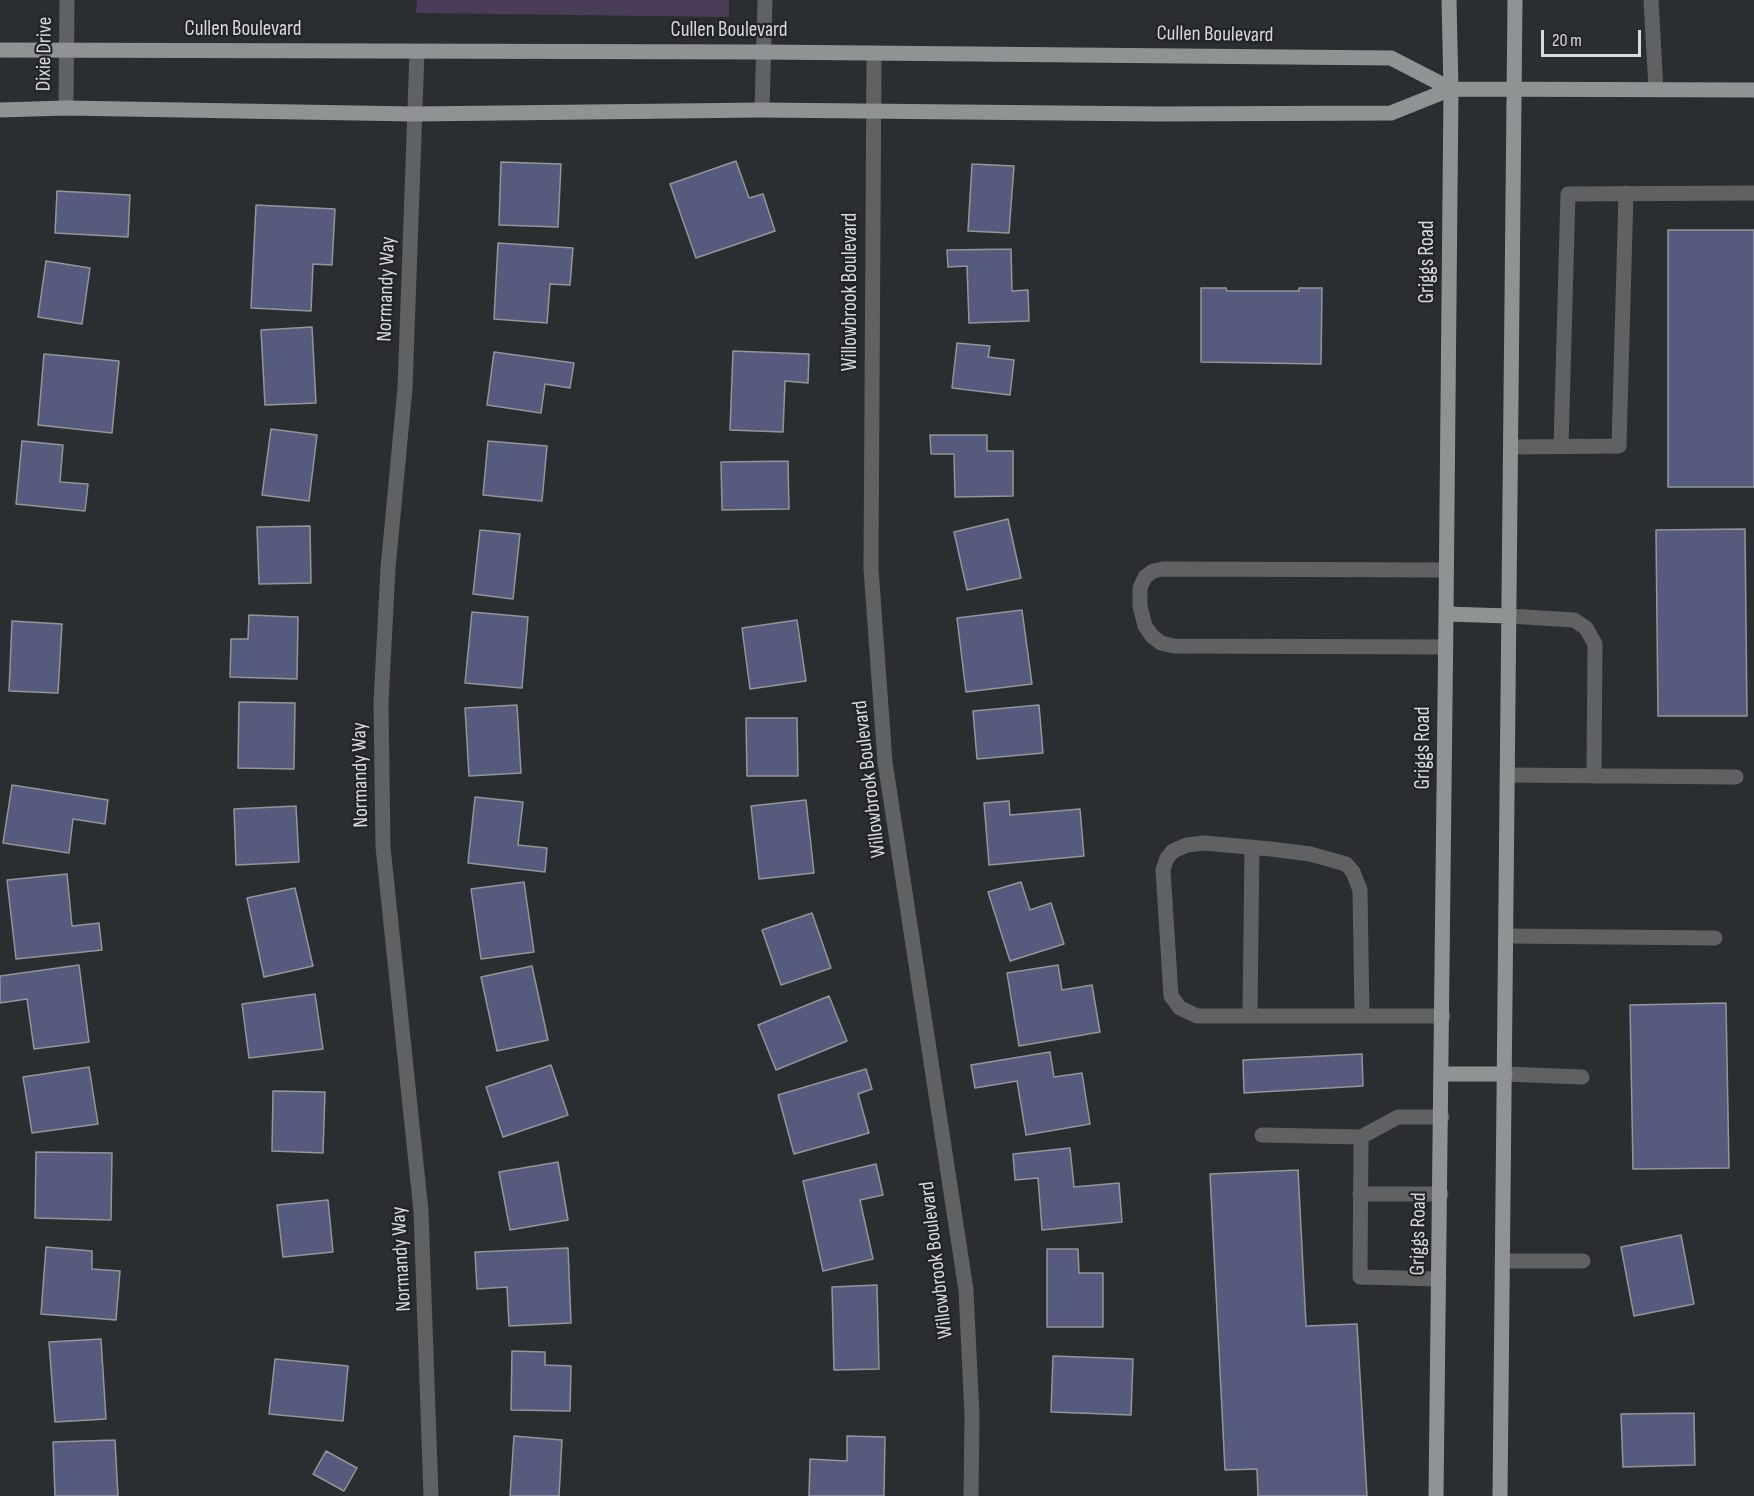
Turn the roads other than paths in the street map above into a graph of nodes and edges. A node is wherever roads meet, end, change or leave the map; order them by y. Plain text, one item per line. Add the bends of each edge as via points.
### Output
1 (67, 0) edge
2 (765, 0) edge
3 (1449, 0) edge
4 (1515, 0) edge
5 (1651, 0) edge
6 (0, 50) edge
7 (66, 51) junction
8 (417, 52) junction
9 (764, 52) junction
10 (874, 53) junction
11 (1450, 88) junction
12 (1514, 88) junction
13 (1656, 89) junction
14 (1754, 90) edge
15 (66, 108) junction
16 (0, 110) edge
17 (762, 110) junction
18 (872, 112) junction
19 (414, 114) junction
20 (1626, 193) junction
21 (1754, 193) edge
22 (1511, 447) junction
23 (1561, 447) junction
24 (1446, 570) junction
25 (1446, 614) junction
26 (1509, 616) junction
27 (1446, 647) junction
28 (1508, 775) junction
29 (1594, 776) junction
30 (1736, 777) dead end
31 (1252, 847) junction
32 (1506, 936) junction
33 (1715, 938) dead end
34 (1250, 1016) junction
35 (1362, 1016) junction
36 (1443, 1016) junction
37 (1442, 1074) junction
38 (1504, 1074) junction
39 (1582, 1077) dead end
40 (1442, 1117) junction
41 (1262, 1135) dead end
42 (1360, 1137) junction
43 (1360, 1194) junction
44 (1441, 1194) junction
45 (1503, 1261) junction
46 (1583, 1261) dead end
47 (1439, 1279) junction
48 (431, 1496) edge
49 (971, 1496) edge
50 (1436, 1496) edge
51 (1500, 1496) edge

1 - 7 street, Dixie Drive
2 - 9 street
3 - 11 main road, Griggs Road
4 - 12 main road
5 - 13 street
6 - 7 main road, Cullen Boulevard
7 - 8 main road, Cullen Boulevard
7 - 15 street, Dixie Drive
8 - 9 main road, Cullen Boulevard
8 - 19 street, Normandy Way
9 - 10 main road, Cullen Boulevard
9 - 17 street
10 - 11 main road, Cullen Boulevard via 1391,58
10 - 18 street, Willowbrook Boulevard
11 - 12 main road, Cullen Boulevard
11 - 18 main road, Cullen Boulevard via 1391,112
11 - 24 main road, Griggs Road
12 - 13 main road, Cullen Boulevard
12 - 22 main road
13 - 14 main road, Cullen Boulevard
15 - 16 main road, Cullen Boulevard
15 - 19 main road, Cullen Boulevard
17 - 18 main road, Cullen Boulevard
17 - 19 main road, Cullen Boulevard
18 - 49 street, Willowbrook Boulevard via 871,569 885,762 966,1290
19 - 48 street, Normandy Way via 405,388 388,568 381,703 383,847 421,1211
20 - 21 street
20 - 23 street via 1618,446
20 - 23 street via 1568,194
22 - 23 street
22 - 26 main road
24 - 25 main road, Griggs Road
24 - 27 street via 1163,569 1145,577 1140,588 1145,626 1161,643 1174,646
25 - 26 main road
25 - 27 main road, Griggs Road
26 - 28 main road
26 - 29 street via 1574,620 1586,628 1595,644
27 - 36 main road, Griggs Road
28 - 29 street
28 - 32 main road
29 - 30 street
31 - 34 street
31 - 34 street via 1187,845 1173,851 1163,870 1171,996 1180,1008 1197,1016
31 - 35 street via 1334,860 1346,864 1353,872 1360,890
32 - 33 street
32 - 38 main road
34 - 35 street
35 - 36 street
36 - 37 main road, Griggs Road
37 - 38 main road
37 - 40 main road, Griggs Road
38 - 39 street
38 - 45 main road
40 - 42 street via 1398,1117
40 - 44 main road, Griggs Road
41 - 42 street
42 - 43 street
43 - 44 street
43 - 47 street via 1360,1277
44 - 47 main road, Griggs Road
45 - 46 street
45 - 51 main road
47 - 50 main road, Griggs Road

